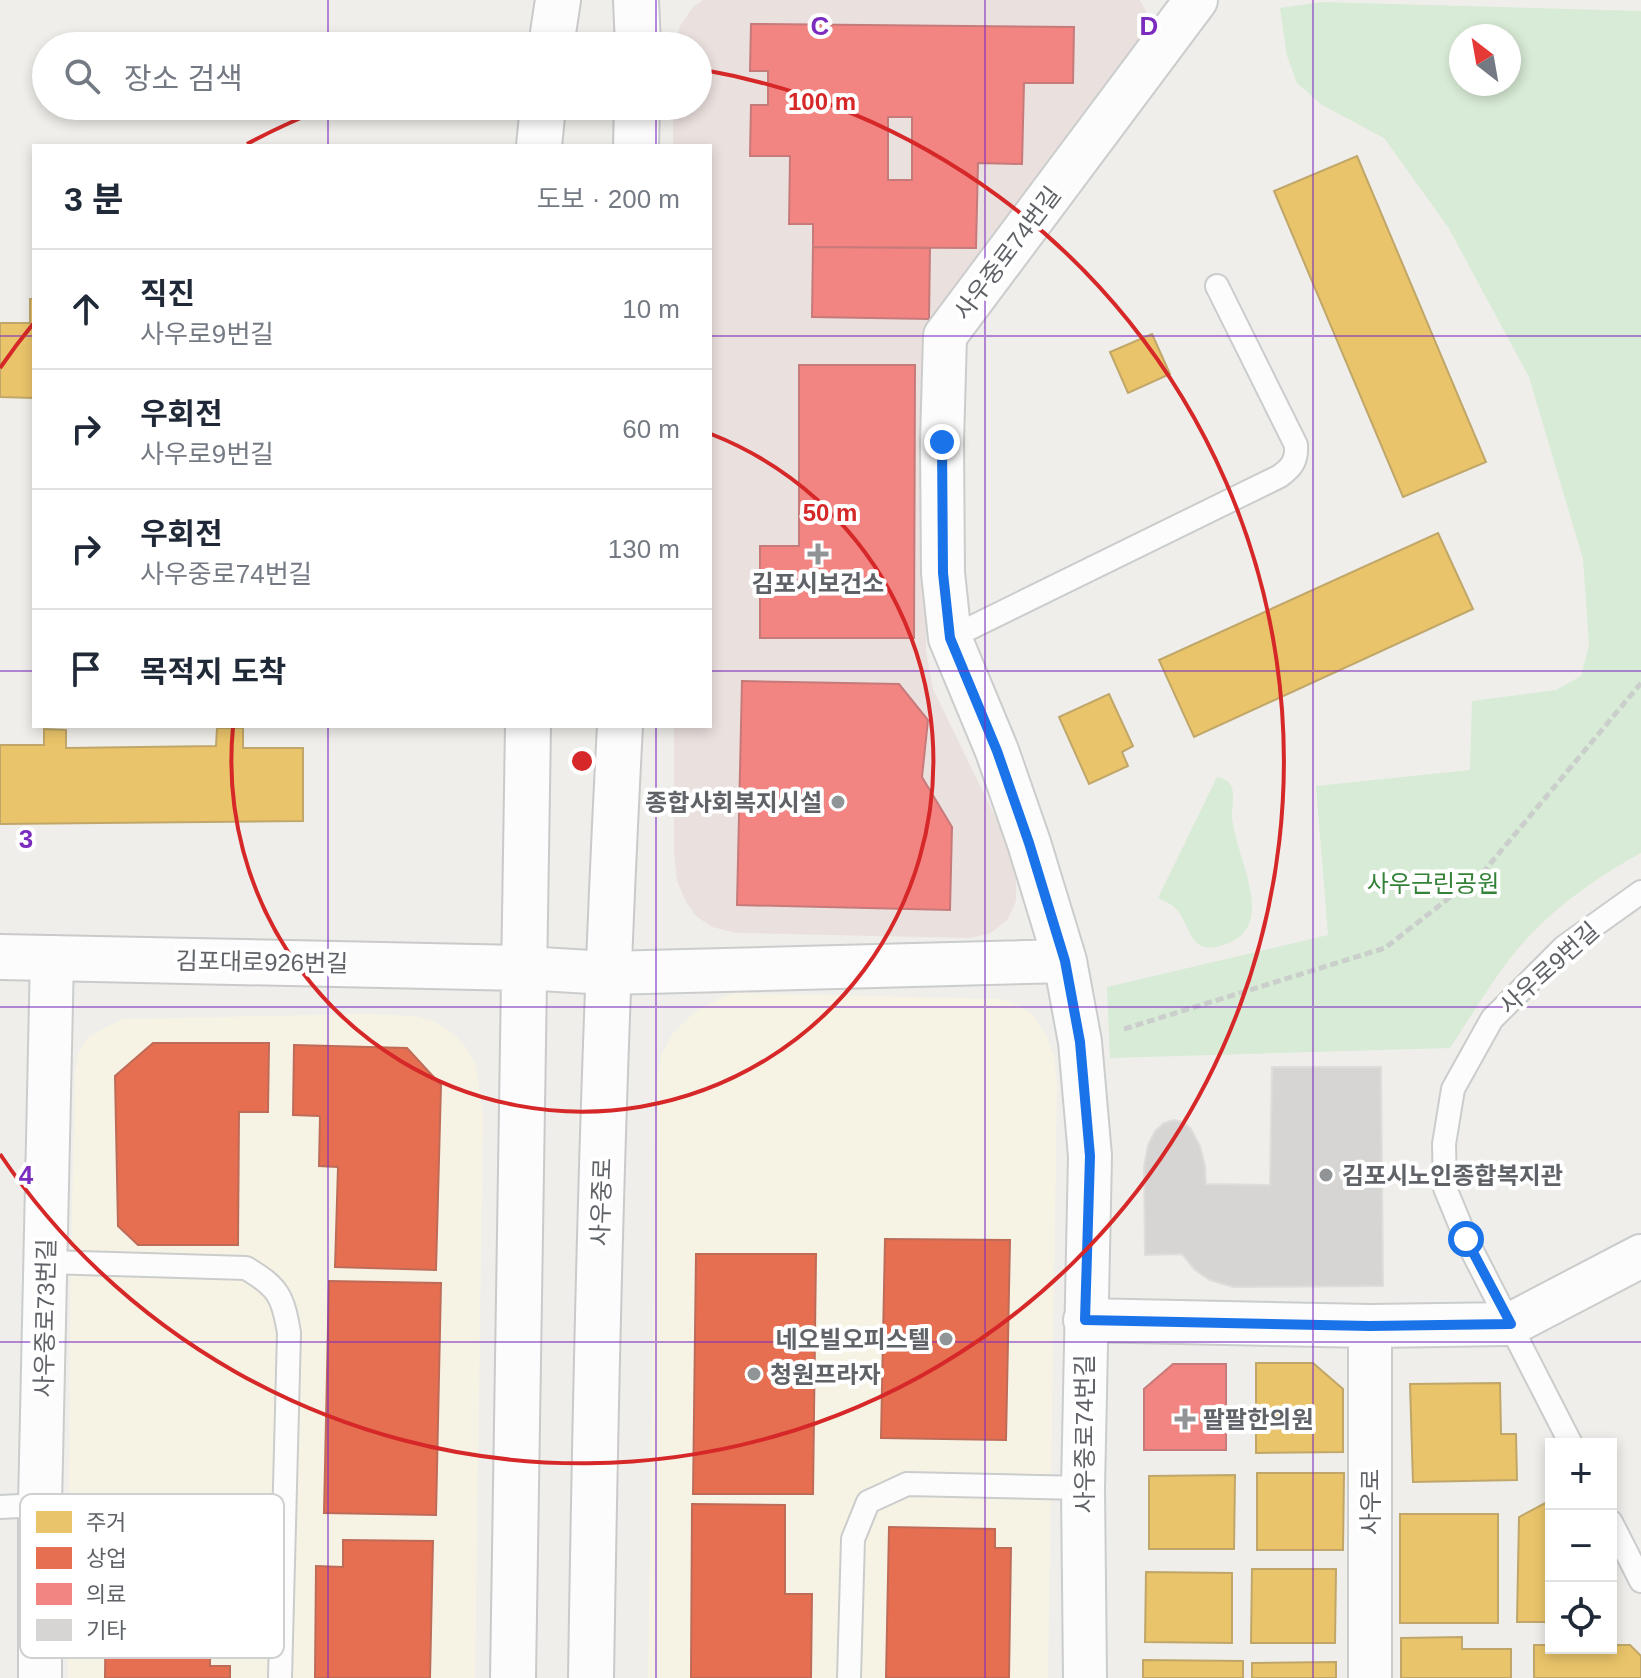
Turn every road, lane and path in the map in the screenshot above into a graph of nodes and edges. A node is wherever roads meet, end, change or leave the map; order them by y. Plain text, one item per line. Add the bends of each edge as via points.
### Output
1 (558, 0) edge
2 (636, 0) edge
3 (1196, 0) edge
4 (553, 32) edge
5 (637, 32) edge
6 (542, 120) edge
7 (637, 120) edge
8 (539, 144) edge
9 (636, 144) edge
10 (1217, 286) dead end
11 (950, 638) junction
12 (1641, 683) edge
13 (528, 728) edge
14 (620, 728) edge
15 (1641, 892) edge
16 (0, 957) edge
17 (52, 957) junction
18 (1065, 961) junction
19 (524, 968) junction
20 (607, 973) junction
21 (1080, 1042) junction
22 (1641, 1256) edge
23 (47, 1262) junction
24 (1085, 1320) junction
25 (1511, 1324) junction
26 (1370, 1326) junction
27 (1568, 1438) edge
28 (1083, 1488) junction
29 (21, 1494) edge
30 (284, 1525) edge
31 (1617, 1534) edge
32 (1641, 1581) edge
33 (38, 1658) edge
34 (281, 1658) edge
35 (40, 1678) edge
36 (280, 1678) edge
37 (513, 1678) edge
38 (591, 1678) edge
39 (849, 1678) edge
40 (1085, 1678) edge
41 (1370, 1678) edge

1 - 4 street
2 - 5 street
3 - 11 street, 사우중로74번길 via 945,336 943,573
6 - 8 street
7 - 9 street
10 - 11 lane via 1296,445 1291,467
11 - 18 street, 사우중로74번길 via 1006,777
12 - 21 path via 1485,870 1385,948
13 - 19 street
14 - 20 street, 사우중로
15 - 25 lane, 사우로9번길 via 1564,947 1492,1019 1453,1089 1444,1144 1445,1188
16 - 17 street, 김포대로926번길
17 - 19 street, 김포대로926번길
17 - 23 street, 사우중로73번길
18 - 20 street
18 - 21 street, 사우중로74번길
19 - 20 street
19 - 37 street
20 - 38 street, 사우중로
21 - 24 street, 사우중로74번길 via 1090,1156
22 - 25 street
23 - 29 street, 사우중로73번길
23 - 30 lane via 246,1268 270,1282 285,1307 289,1333
24 - 26 street
24 - 28 street, 사우중로74번길
25 - 26 street
25 - 27 lane, 사우로9번길
26 - 41 street, 사우로
28 - 39 lane via 907,1484 868,1502 853,1539
28 - 40 street, 사우중로74번길
31 - 32 lane
33 - 35 street, 사우중로73번길
34 - 36 lane

